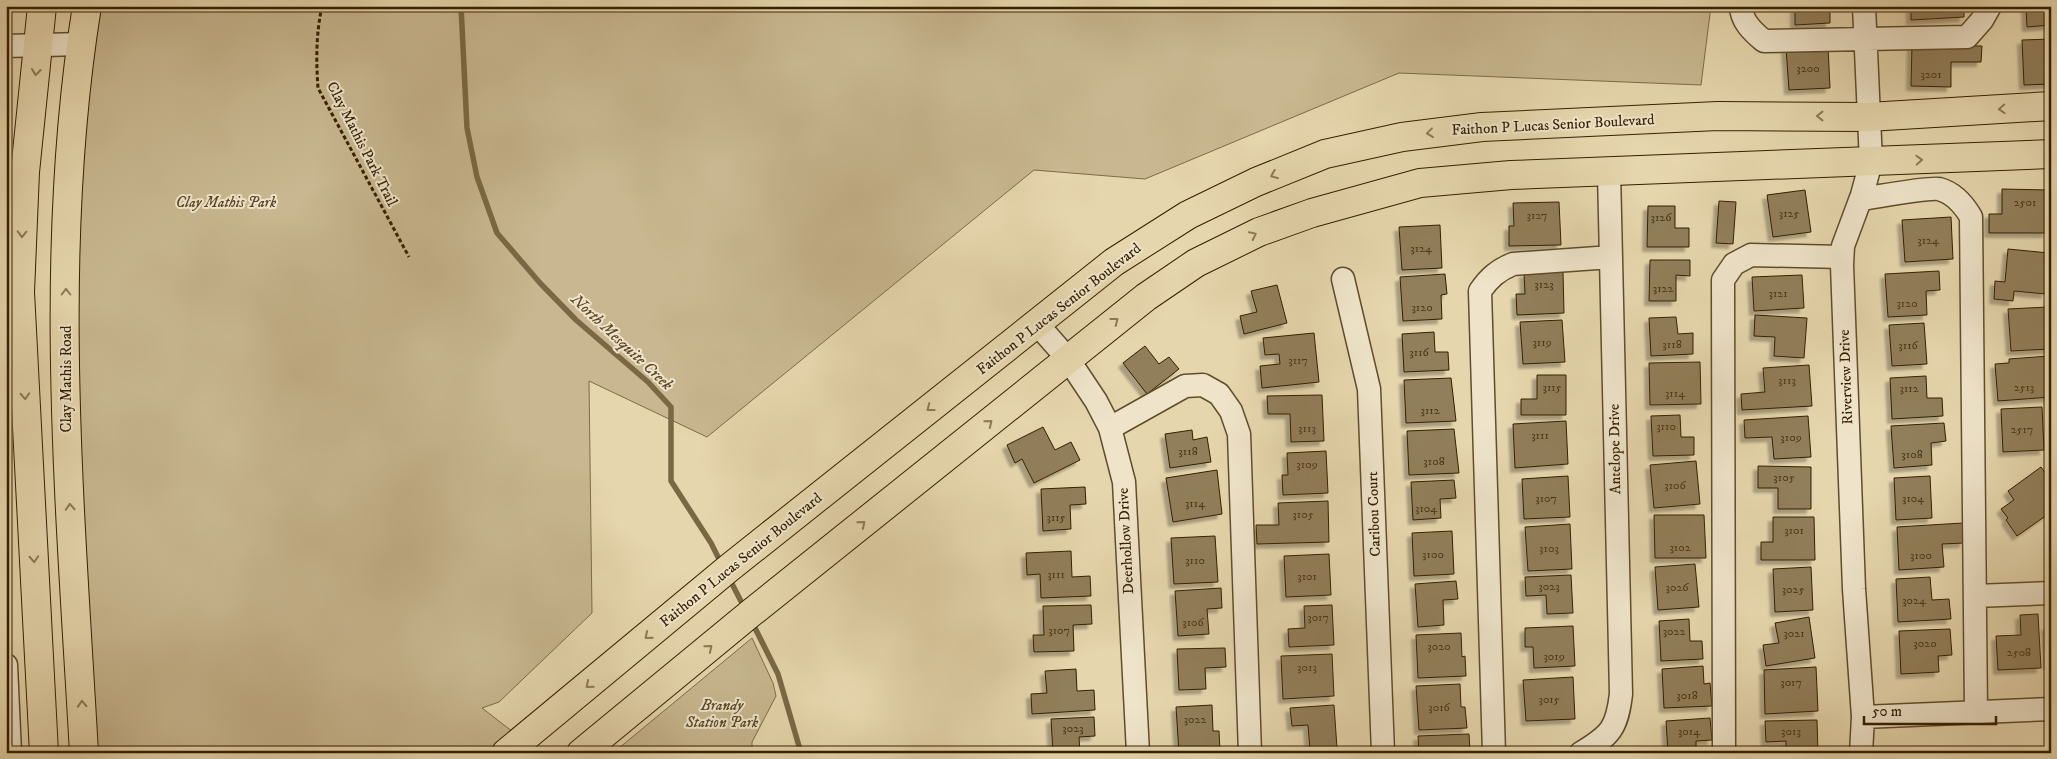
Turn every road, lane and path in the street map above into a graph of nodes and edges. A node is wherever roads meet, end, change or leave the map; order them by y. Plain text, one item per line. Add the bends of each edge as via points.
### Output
1 (42, 6) edge
2 (87, 6) edge
3 (322, 6) edge
4 (1741, 6) edge
5 (1864, 6) edge
6 (1990, 6) edge
7 (1866, 40) junction
8 (39, 44) junction
9 (81, 44) junction
10 (6, 46) edge
11 (2051, 106) edge
12 (1868, 117) junction
13 (2051, 154) edge
14 (1871, 162) junction
15 (1609, 172) junction
16 (1860, 199) junction
17 (409, 257) dead end
18 (1611, 257) junction
19 (1842, 257) junction
20 (1343, 279) dead end
21 (13, 292) edge
22 (1038, 325) junction
23 (1068, 359) junction
24 (1110, 428) junction
25 (2051, 593) edge
26 (1975, 596) junction
27 (6, 665) edge
28 (2051, 709) edge
29 (1976, 712) junction
30 (1863, 717) junction
31 (10, 753) edge
32 (44, 753) edge
33 (84, 753) edge
34 (506, 753) edge
35 (581, 753) edge
36 (1138, 753) edge
37 (1250, 753) edge
38 (1383, 753) edge
39 (1494, 753) edge
40 (1581, 753) edge
41 (1724, 753) edge
42 (1861, 753) edge

1 - 8 main road
2 - 9 main road, Clay Mathis Road
3 - 17 path, Clay Mathis Park Trail via 317,29 318,88
4 - 7 street via 1741,15 1753,32 1764,40
5 - 7 street, Riverview Drive
6 - 7 street via 1967,37
7 - 12 street, Riverview Drive
8 - 9 street
8 - 10 street
8 -> 21 main road
33 -> 9 main road, Clay Mathis Road via 65,419 67,178
11 -> 12 main road, Faithon P Lucas Senior Boulevard
12 - 14 street, Riverview Drive
12 -> 22 main road, Faithon P Lucas Senior Boulevard via 1718,116 1482,127 1402,137 1325,154 1188,214 1114,262
14 -> 13 main road
14 - 15 main road
14 - 16 street, Riverview Drive
15 - 18 street, Antelope Drive
23 -> 15 main road via 1146,297 1196,263 1259,232 1312,213 1420,183 1511,175
16 - 19 street, Riverview Drive
16 - 26 street via 1938,189 1955,197 1971,217
18 - 39 street via 1513,264 1486,281 1480,291
18 - 40 street, Antelope Drive via 1621,694 1615,725
19 - 30 street, Riverview Drive via 1854,589
19 - 41 street via 1752,255 1734,264 1723,280
20 - 38 street, Caribou Court via 1369,389
21 -> 32 main road
22 - 23 street, Deerhollow Drive
22 -> 34 main road, Faithon P Lucas Senior Boulevard via 794,516
23 - 24 street, Deerhollow Drive
35 -> 23 main road
24 - 36 street, Deerhollow Drive via 1124,482 1127,516 1126,560
24 - 37 street via 1185,386 1203,385 1211,389 1220,394 1232,411 1239,434
25 - 26 street
26 - 29 street
27 - 31 street
28 - 29 street
29 - 30 street
30 - 42 street, Riverview Drive

